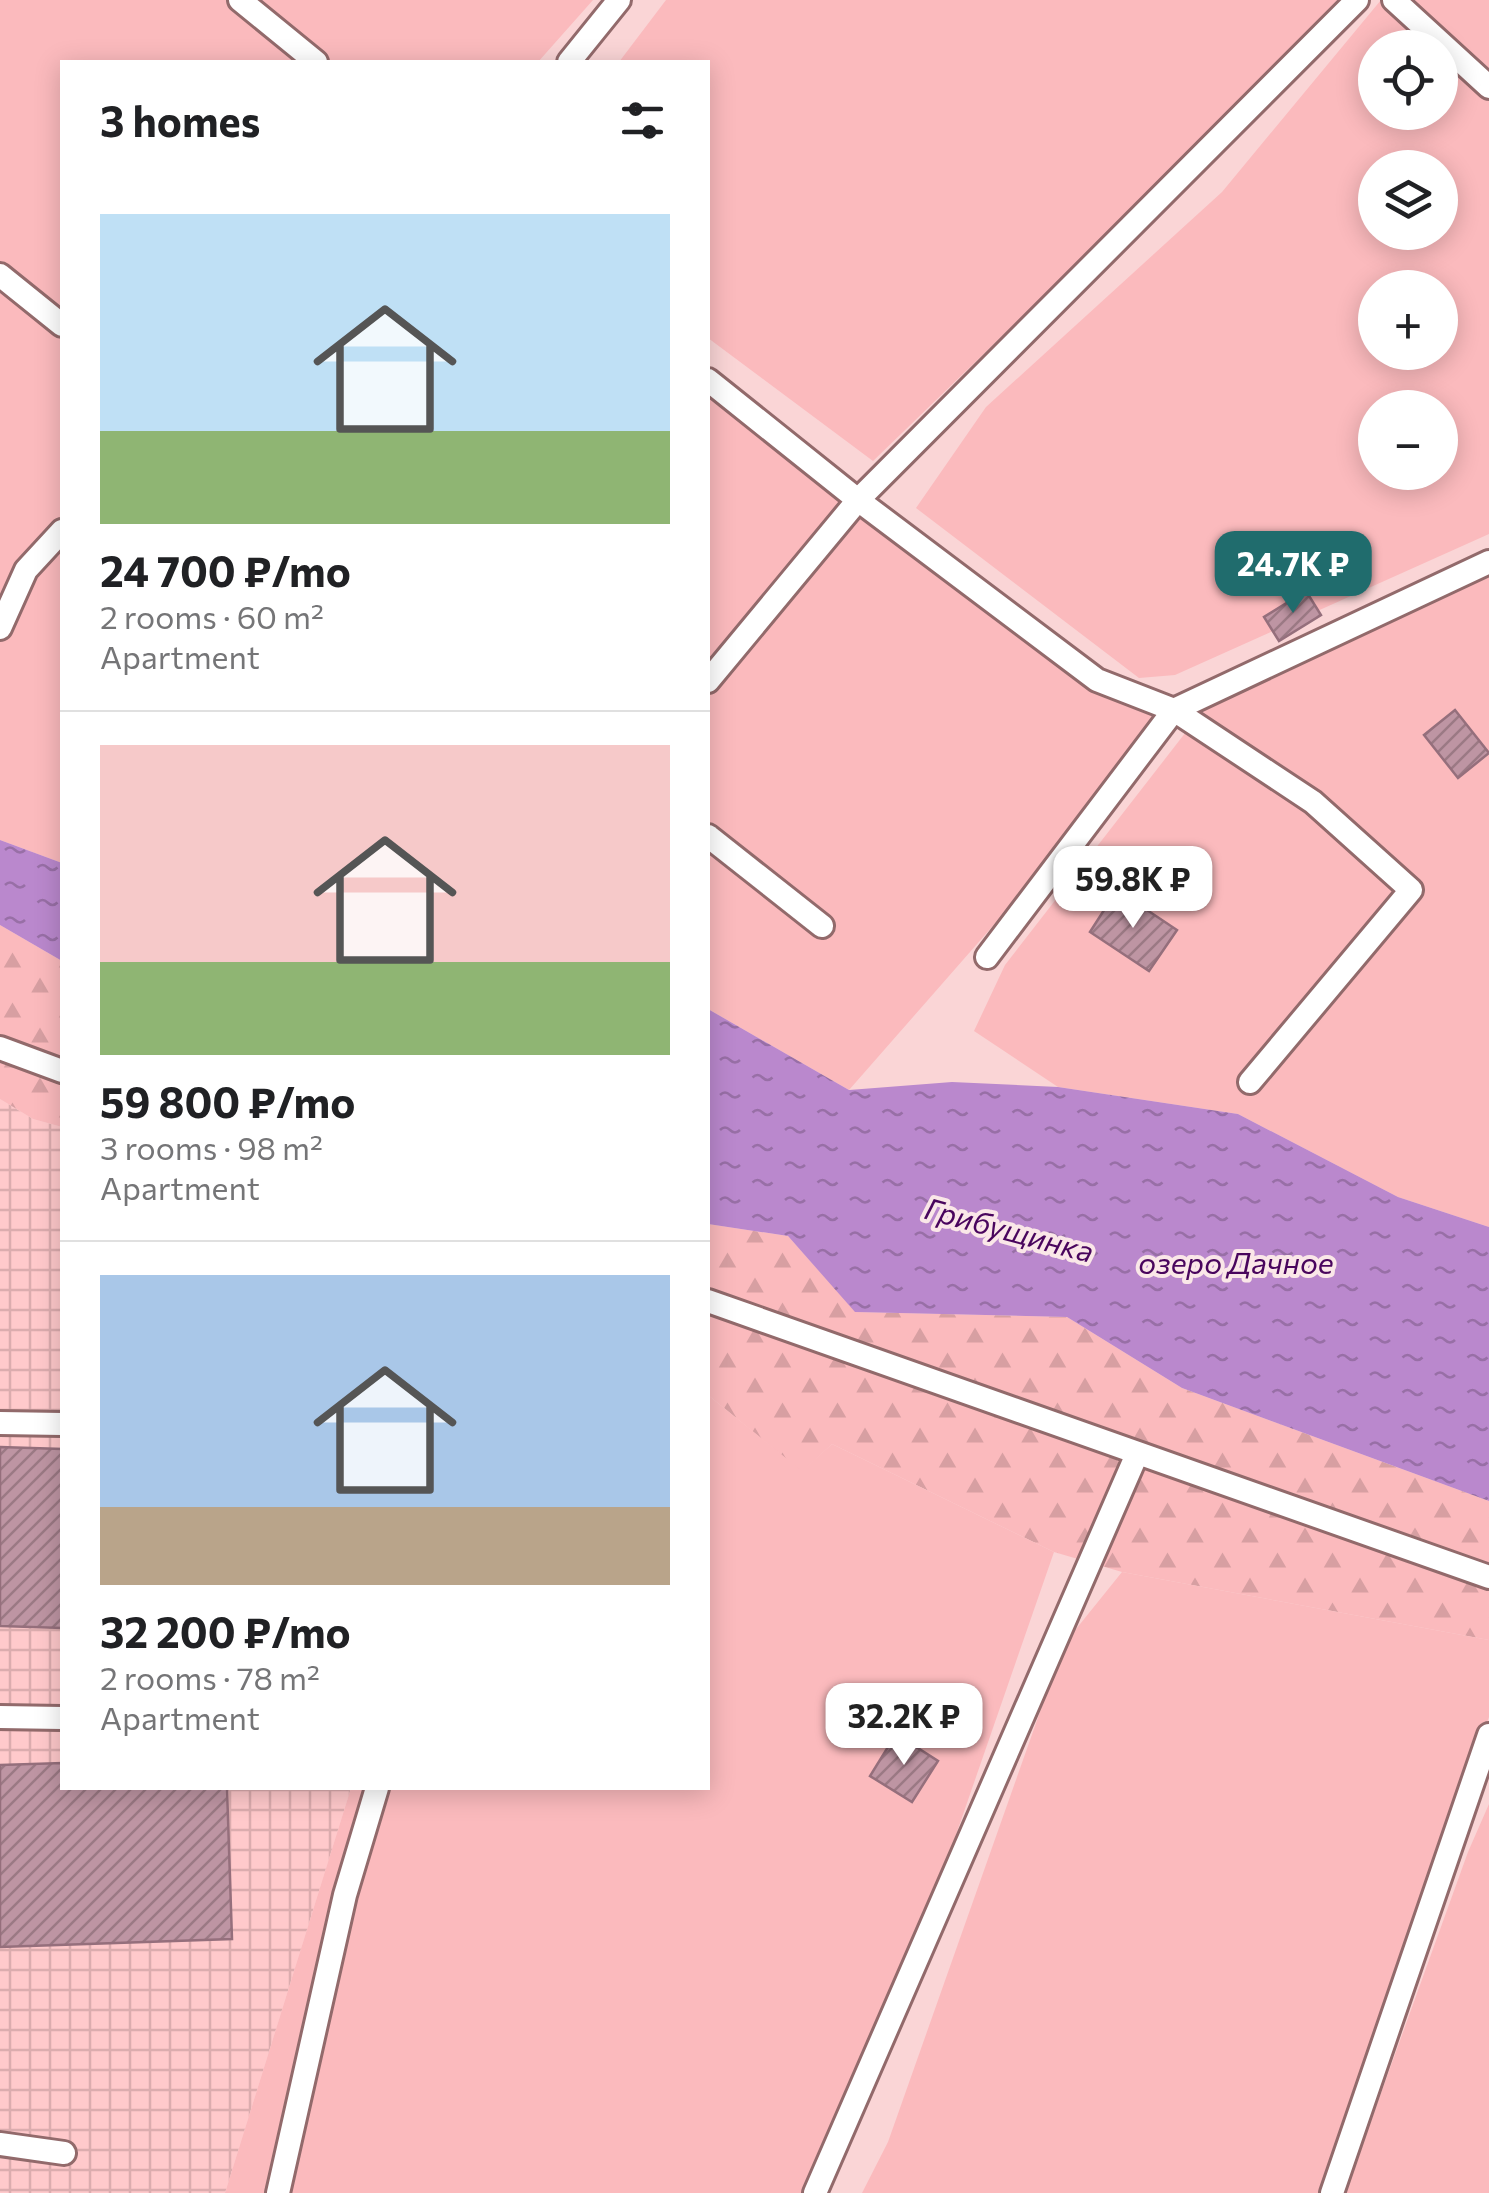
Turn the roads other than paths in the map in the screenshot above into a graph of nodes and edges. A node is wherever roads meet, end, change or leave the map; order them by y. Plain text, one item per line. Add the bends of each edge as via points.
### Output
1 (240, 0) edge
2 (619, 0) edge
3 (1357, 0) edge
4 (1394, 0) edge
5 (314, 60) edge
6 (570, 60) edge
7 (1489, 88) edge
8 (0, 275) edge
9 (60, 323) edge
10 (710, 382) edge
11 (858, 500) junction
12 (60, 533) edge
13 (1489, 562) edge
14 (0, 628) edge
15 (710, 679) edge
16 (1174, 710) junction
17 (710, 838) edge
18 (822, 926) dead end
19 (987, 958) dead end
20 (0, 1048) edge
21 (60, 1069) edge
22 (1250, 1082) dead end
23 (710, 1302) edge
24 (0, 1423) edge
25 (60, 1424) edge
26 (1137, 1454) junction
27 (1489, 1577) edge
28 (0, 1717) edge
29 (60, 1718) edge
30 (1489, 1735) edge
31 (376, 1790) edge
32 (0, 2144) edge
33 (64, 2153) dead end
34 (278, 2193) edge
35 (815, 2193) edge
36 (1332, 2193) edge

1 - 5 lane
2 - 6 lane
3 - 11 lane
4 - 7 lane
8 - 9 lane
10 - 11 lane
11 - 15 lane
11 - 16 lane via 1098,680
12 - 14 lane via 26,570
13 - 16 lane
16 - 19 lane
16 - 22 lane via 1312,802 1411,890
17 - 18 lane
20 - 21 lane
23 - 26 lane
24 - 25 lane
26 - 27 lane
26 - 35 lane
28 - 29 lane
30 - 36 lane
31 - 34 lane via 344,1895
32 - 33 lane

